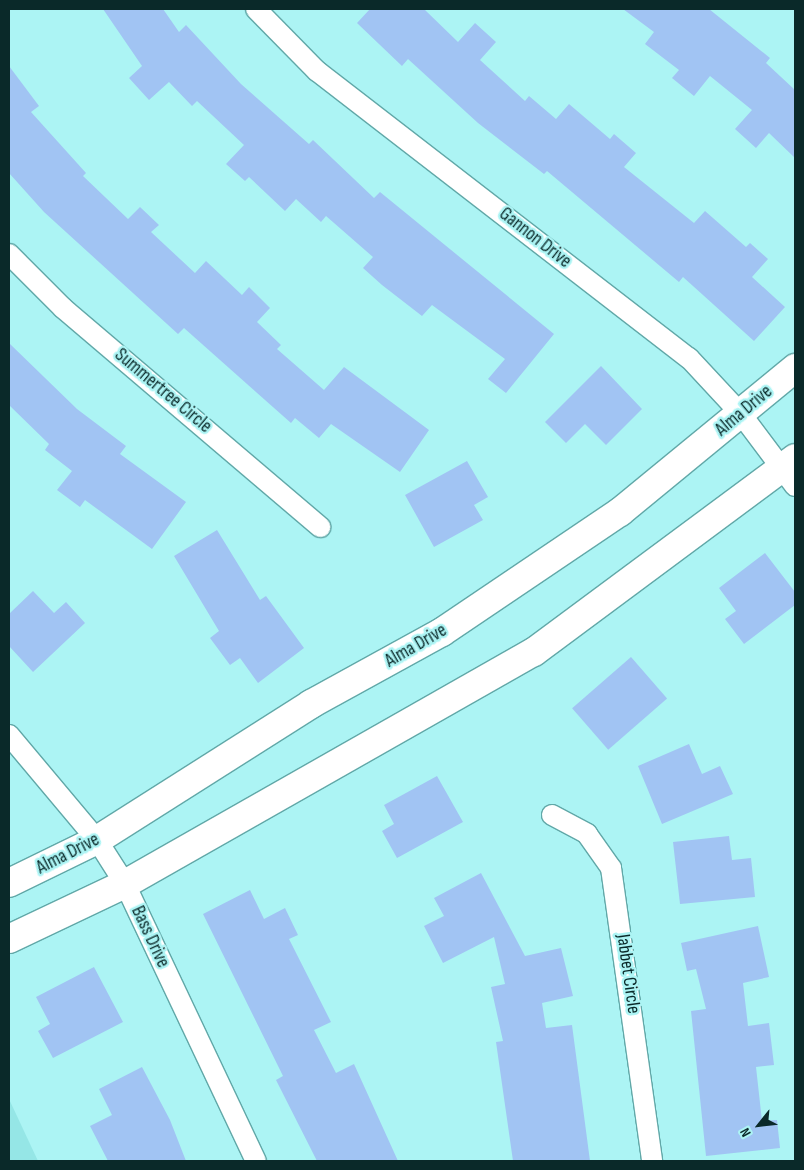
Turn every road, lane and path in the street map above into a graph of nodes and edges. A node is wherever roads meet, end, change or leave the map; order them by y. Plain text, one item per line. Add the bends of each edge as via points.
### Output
1 (256, 9) edge
2 (9, 254) edge
3 (795, 368) edge
4 (741, 414) junction
5 (791, 471) edge
6 (320, 527) dead end
7 (9, 735) edge
8 (552, 815) dead end
9 (97, 840) junction
10 (9, 883) edge
11 (125, 884) junction
12 (9, 939) edge
13 (256, 1161) edge
14 (652, 1161) edge

1 - 4 street, Gannon Drive via 317,71 688,358
2 - 6 street, Summertree Circle via 63,308
3 - 4 main road, Alma Drive
4 - 5 street, Gannon Drive
4 - 9 main road, Alma Drive via 620,512 495,597 311,704
5 - 11 main road via 534,652
7 - 9 street, Bass Drive
8 - 14 street, Jabbet Circle via 587,834 611,868
9 - 10 main road, Alma Drive
9 - 11 street, Bass Drive
11 - 12 main road
11 - 13 street, Bass Drive

